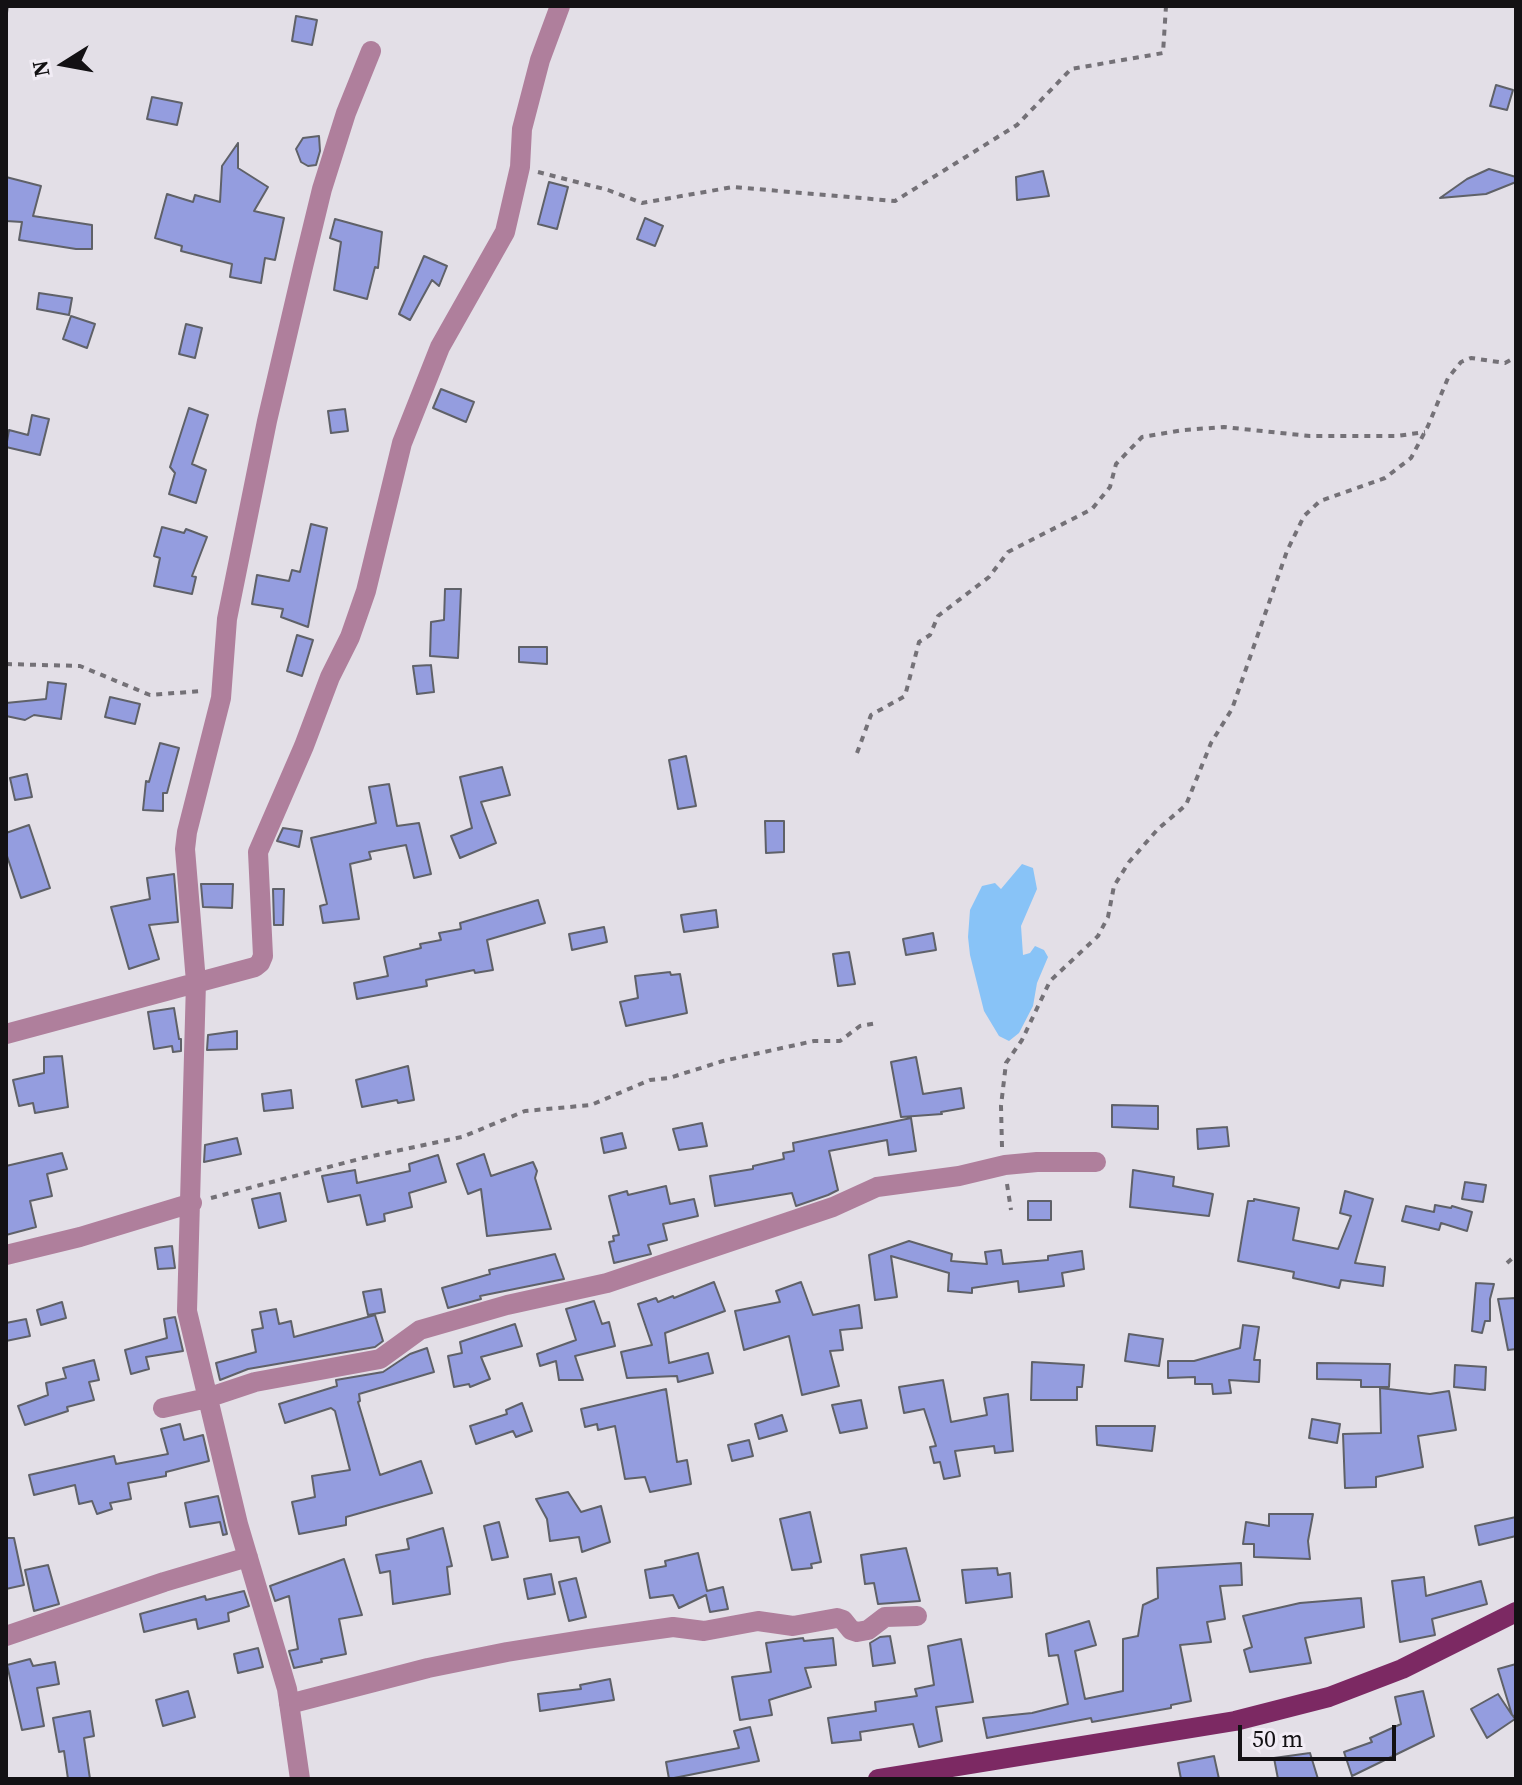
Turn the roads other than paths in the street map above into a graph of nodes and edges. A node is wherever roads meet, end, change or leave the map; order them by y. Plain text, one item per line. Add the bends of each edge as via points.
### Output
1 (560, 6) edge
2 (371, 51) dead end
3 (196, 982) junction
4 (6, 1034) edge
5 (1096, 1162) dead end
6 (192, 1203) junction
7 (6, 1255) edge
8 (207, 1398) junction
9 (163, 1408) dead end
10 (248, 1557) junction
11 (1516, 1612) edge
12 (917, 1616) dead end
13 (6, 1636) edge
14 (289, 1704) junction
15 (300, 1779) edge
16 (878, 1779) edge

1 - 3 street via 522,129 520,167 505,232 440,347 402,443 350,637 258,852 263,956 255,967
2 - 3 street via 322,189 227,619 221,698 185,849
3 - 4 street
3 - 6 street
5 - 8 street via 1005,1165 877,1187 833,1207 607,1283 420,1330 380,1359 255,1382
6 - 7 street
6 - 8 street via 187,1311
8 - 9 street
8 - 10 street
10 - 13 street
10 - 14 street
11 - 16 main road via 1402,1669 1329,1697 1235,1721
12 - 14 street via 885,1617 857,1632 837,1618 793,1626 758,1621 704,1631 673,1627 507,1652
14 - 15 street

